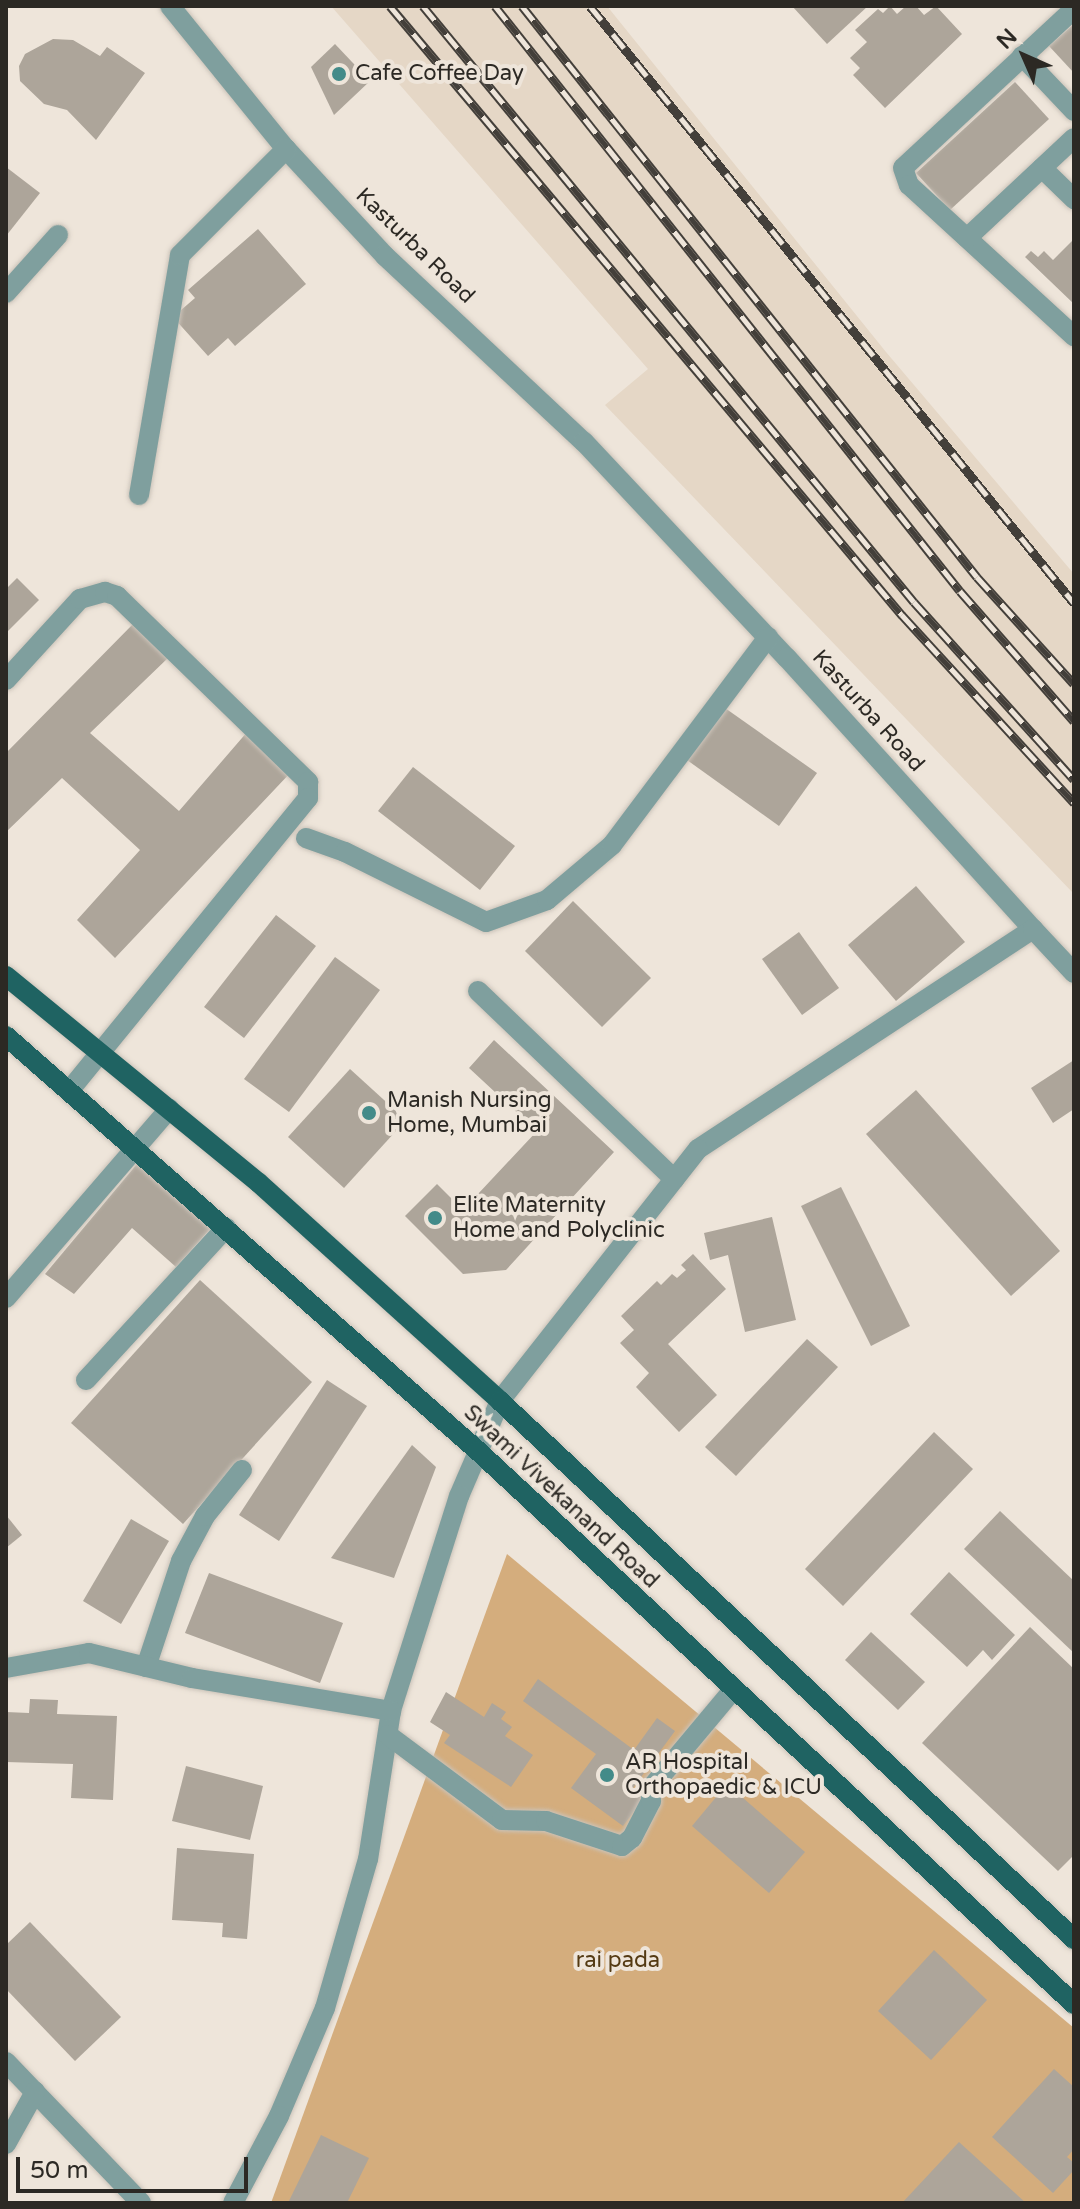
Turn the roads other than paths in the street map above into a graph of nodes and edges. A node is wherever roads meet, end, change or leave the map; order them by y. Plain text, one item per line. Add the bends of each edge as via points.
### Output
1 (170, 6) edge
2 (1074, 9) edge
3 (1022, 56) junction
4 (1074, 111) edge
5 (1074, 138) edge
6 (286, 149) junction
7 (1042, 168) junction
8 (1074, 199) edge
9 (58, 235) dead end
10 (967, 238) junction
11 (6, 293) edge
12 (1074, 336) edge
13 (139, 495) dead end
14 (768, 637) junction
15 (6, 680) edge
16 (306, 838) dead end
17 (1033, 929) junction
18 (1074, 973) edge
19 (6, 976) edge
20 (478, 991) dead end
21 (6, 1036) edge
22 (99, 1052) junction
23 (69, 1091) junction
24 (169, 1109) junction
25 (137, 1147) junction
26 (674, 1179) junction
27 (226, 1228) junction
28 (6, 1298) edge
29 (86, 1380) dead end
30 (500, 1401) junction
31 (478, 1451) junction
32 (242, 1470) dead end
33 (146, 1667) junction
34 (6, 1668) edge
35 (733, 1690) junction
36 (391, 1711) junction
37 (388, 1735) junction
38 (1074, 1939) edge
39 (1074, 2004) edge
40 (6, 2062) edge
41 (35, 2092) junction
42 (6, 2144) edge
43 (141, 2203) edge
44 (233, 2203) edge

1 - 6 street, Kasturba Road
2 - 3 street
3 - 4 street
3 - 10 street via 903,168 909,185
5 - 7 street
6 - 13 street via 180,255
6 - 14 street, Kasturba Road via 385,256 584,442
7 - 8 street
7 - 10 street
9 - 11 street
10 - 12 street
14 - 16 street via 612,845 547,900 486,922
14 - 17 street, Kasturba Road
15 - 22 street via 80,599 93,592 117,596 308,782 308,798
17 - 18 street, Kasturba Road
17 - 26 street via 698,1149
19 - 22 main road, Swami Vivekanand Road
20 - 26 street
21 - 23 main road, Swami Vivekanand Road
22 - 23 street
22 - 24 main road, Swami Vivekanand Road
23 - 25 main road, Swami Vivekanand Road
24 - 25 street
24 - 30 main road, Swami Vivekanand Road via 259,1183
25 - 27 main road, Swami Vivekanand Road
25 - 28 street
26 - 30 street
27 - 29 street
27 - 31 main road, Swami Vivekanand Road
30 - 31 street
30 - 38 main road, Swami Vivekanand Road
31 - 35 main road, Swami Vivekanand Road
31 - 36 street
32 - 33 street via 205,1516 181,1561
33 - 34 street via 89,1653
33 - 36 street
35 - 37 street via 651,1788 651,1801 632,1838 622,1846 546,1821 502,1820
35 - 39 main road, Swami Vivekanand Road
36 - 37 street
37 - 44 street via 368,1859 325,2008 279,2116
40 - 41 street
41 - 42 street
41 - 43 street

